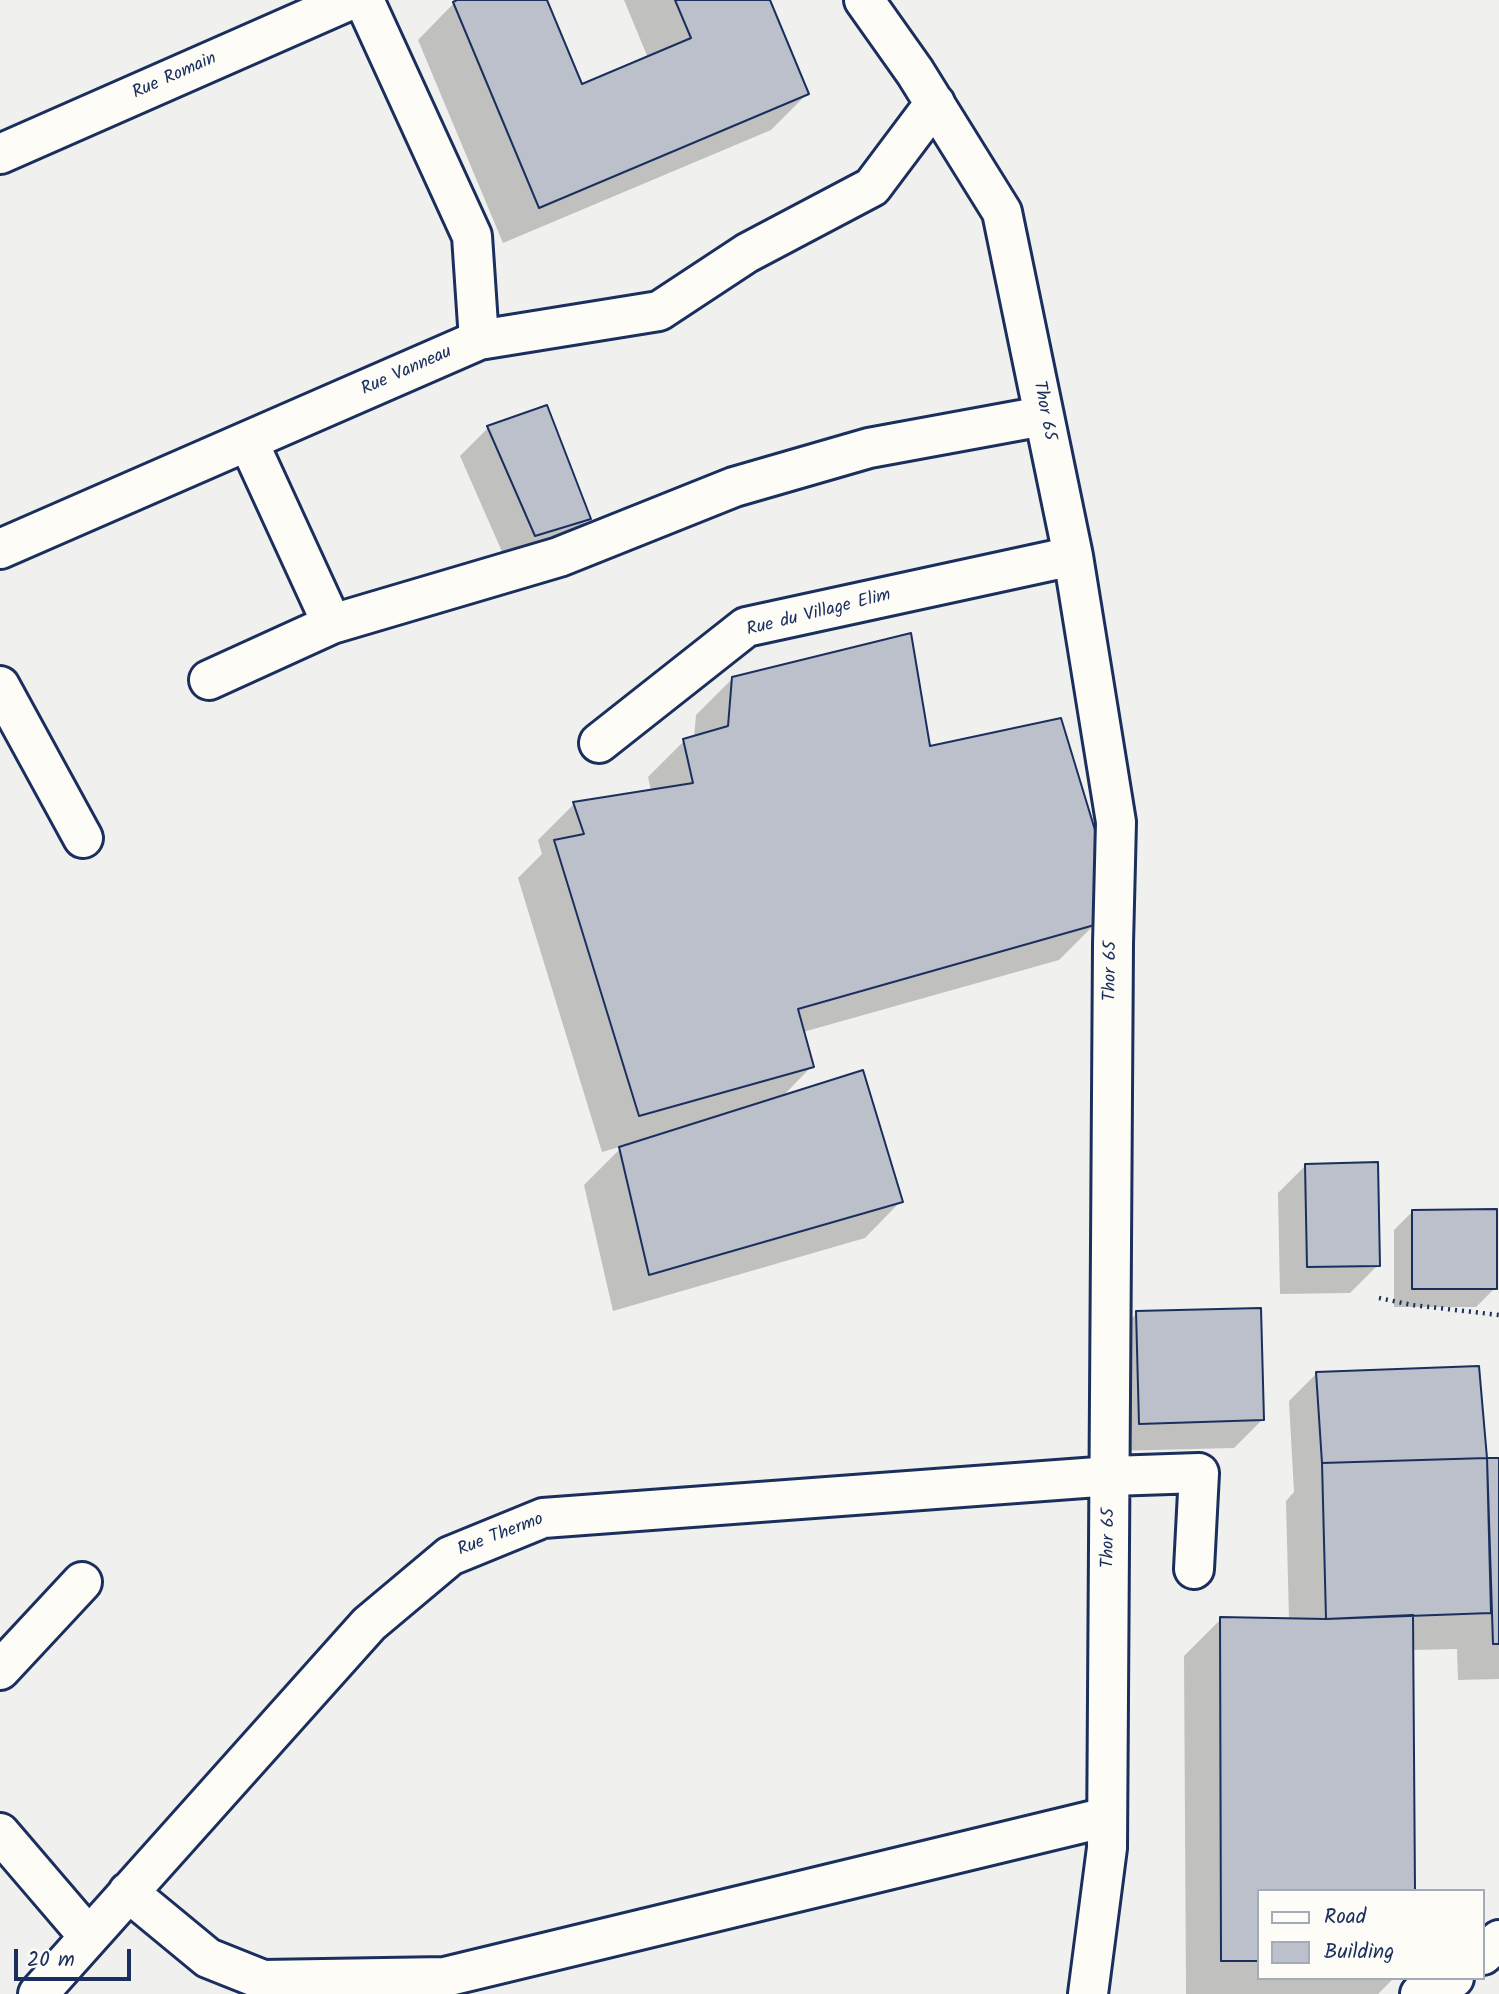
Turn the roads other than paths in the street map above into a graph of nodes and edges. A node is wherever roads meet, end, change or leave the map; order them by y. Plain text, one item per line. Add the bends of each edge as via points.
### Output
1 (350, 0) edge
2 (364, 0) edge
3 (863, 0) edge
4 (935, 103) junction
5 (0, 154) edge
6 (480, 340) junction
7 (1043, 416) junction
8 (248, 441) junction
9 (0, 549) edge
10 (1073, 556) junction
11 (332, 624) junction
12 (209, 680) dead end
13 (0, 686) edge
14 (599, 743) dead end
15 (83, 838) dead end
16 (1111, 1476) junction
17 (1195, 1569) dead end
18 (82, 1582) dead end
19 (0, 1670) edge
20 (1107, 1817) junction
21 (0, 1833) edge
22 (128, 1892) junction
23 (89, 1937) junction
24 (1499, 1940) edge
25 (1485, 1953) edge
26 (1450, 1980) edge
27 (37, 1994) edge
28 (1088, 1994) edge
29 (1420, 1994) edge

1 - 5 street, Rue Romain
2 - 6 street via 472,236
3 - 4 street, Thor 65
4 - 6 street, Rue Vanneau via 872,187 747,253 659,311
4 - 7 street, Thor 65 via 1002,212
6 - 8 street, Rue Vanneau
7 - 10 street, Thor 65
7 - 11 street via 869,448 734,486 559,557
8 - 9 street, Rue Vanneau
8 - 11 street
10 - 14 street, Rue du Village Elim via 746,628
10 - 16 street, Thor 65 via 1116,822
11 - 12 street
13 - 15 street
16 - 17 street, Rue Thermo via 1199,1473
16 - 20 street, Thor 65
16 - 22 street, Rue Thermo via 542,1518 450,1556 369,1624
18 - 19 street
20 - 22 street via 445,1978 263,1980 208,1958
20 - 28 street, Thor 65
21 - 23 street
22 - 23 street, Rue Thermo
23 - 27 street, Rue Thermo
24 - 25 street
26 - 29 street

